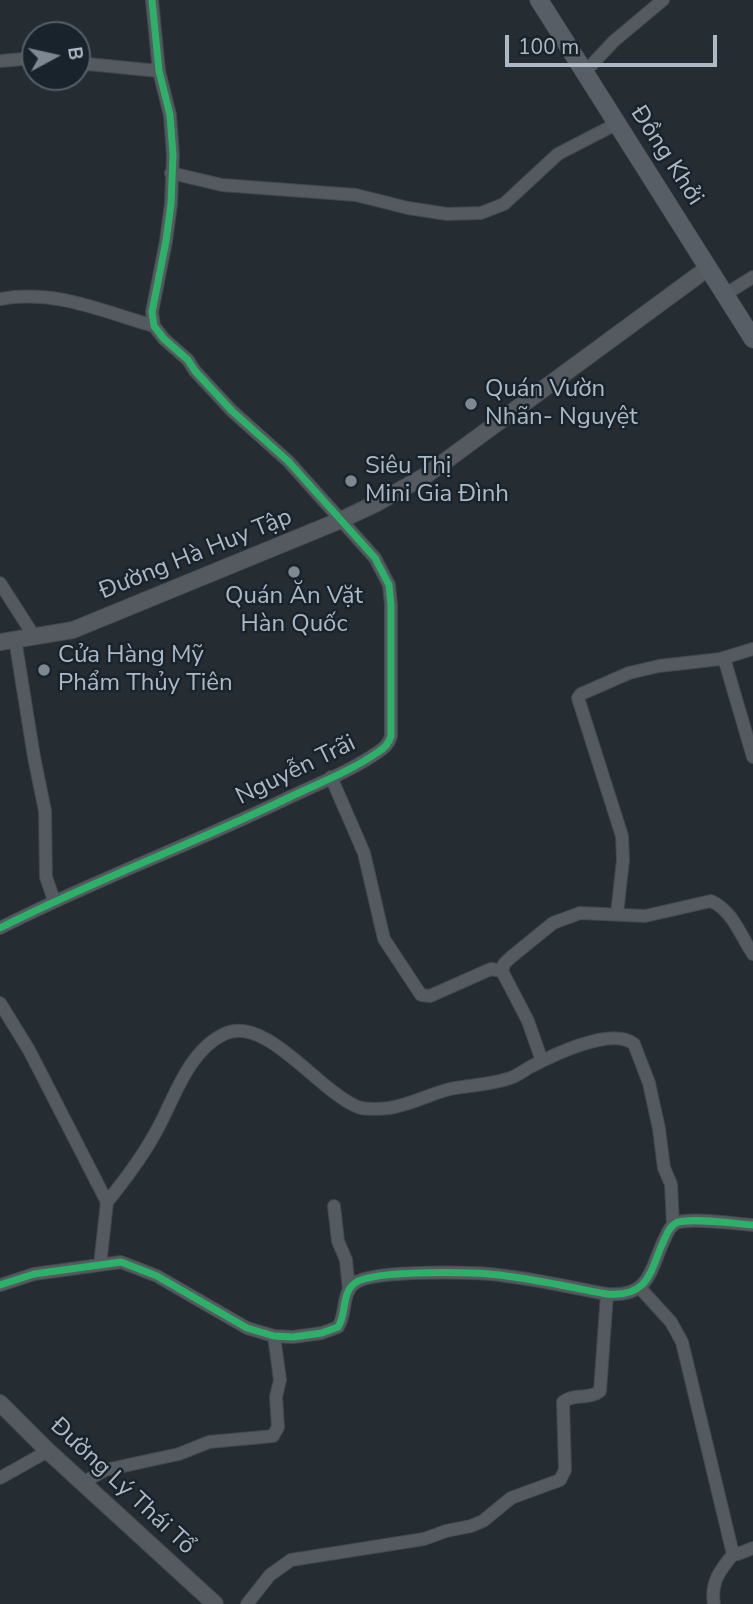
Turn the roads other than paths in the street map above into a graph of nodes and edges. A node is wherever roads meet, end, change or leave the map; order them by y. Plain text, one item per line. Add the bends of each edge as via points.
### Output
1 (152, 0) edge
2 (538, 0) edge
3 (663, 0) edge
4 (21, 59) edge
5 (0, 61) edge
6 (91, 64) edge
7 (159, 71) junction
8 (583, 74) junction
9 (617, 124) junction
10 (171, 173) junction
11 (708, 268) junction
12 (753, 277) edge
13 (724, 295) junction
14 (0, 299) edge
15 (154, 326) junction
16 (753, 339) edge
17 (341, 520) junction
18 (0, 583) edge
19 (34, 636) junction
20 (8, 641) edge
21 (753, 649) edge
22 (724, 658) junction
23 (753, 757) edge
24 (331, 777) junction
25 (54, 900) junction
26 (617, 914) junction
27 (0, 928) edge
28 (753, 954) edge
29 (502, 971) junction
30 (0, 1003) edge
31 (542, 1061) junction
32 (107, 1202) junction
33 (334, 1206) dead end
34 (673, 1225) junction
35 (753, 1225) edge
36 (100, 1265) junction
37 (0, 1285) edge
38 (640, 1288) junction
39 (349, 1290) junction
40 (607, 1294) junction
41 (274, 1336) junction
42 (0, 1403) edge
43 (48, 1451) junction
44 (0, 1478) edge
45 (83, 1482) junction
46 (753, 1548) edge
47 (734, 1553) junction
48 (215, 1604) edge
49 (247, 1604) edge
50 (714, 1604) edge

1 - 7 street
2 - 8 main road, Đồng Khởi
3 - 8 street
4 - 5 street
6 - 7 street
7 - 10 street via 170,114
8 - 9 main road, Đồng Khởi
9 - 10 street via 558,154 504,204 481,213 447,214 356,195 235,186
9 - 11 main road, Đồng Khởi
10 - 15 street via 171,204 152,312
11 - 13 main road, Đồng Khởi
11 - 17 street, Đường Hà Huy Tập via 425,476
12 - 13 street
13 - 16 main road, Đồng Khởi
14 - 15 street via 26,295 63,299
15 - 17 street, Nguyễn Trãi
17 - 19 street, Đường Hà Huy Tập via 73,630
17 - 24 street, Nguyễn Trãi via 375,558 389,585 391,736 379,752
18 - 19 street
19 - 20 street, Đường Hà Huy Tập
20 - 25 street via 45,811 46,877
21 - 22 street
22 - 23 street
22 - 26 street via 629,673 578,698 622,836
24 - 25 street, Nguyễn Trãi
24 - 29 street via 364,853 384,939 421,995 430,996 491,969
25 - 27 street, Nguyễn Trãi
26 - 28 street via 645,916 711,901 728,913
26 - 29 street via 580,913 553,923 510,958
29 - 31 street
30 - 32 street
31 - 32 street via 506,1080 447,1090 390,1108 366,1109 337,1095 262,1036 245,1030 223,1034 194,1062 155,1135
31 - 34 street via 581,1044 608,1039 622,1038 634,1044 651,1091 671,1184
32 - 36 street
33 - 39 street
34 - 35 street via 689,1221
34 - 38 street
36 - 37 street via 34,1274
36 - 41 street via 133,1265 247,1328
38 - 40 street via 623,1295
38 - 47 street via 671,1322 682,1342
39 - 40 street via 370,1277 423,1273 503,1275
39 - 41 street via 341,1321 334,1329
40 - 49 street via 600,1391 563,1402 565,1470 560,1480 511,1498 471,1526 424,1539 291,1560 270,1575
41 - 45 street via 280,1380 278,1427 273,1436 209,1442 179,1454 105,1470
42 - 43 street, Đường Lý Thái Tổ
43 - 44 street
43 - 45 street, Đường Lý Thái Tổ
45 - 48 street, Đường Lý Thái Tổ
46 - 47 street
47 - 50 street via 715,1581

